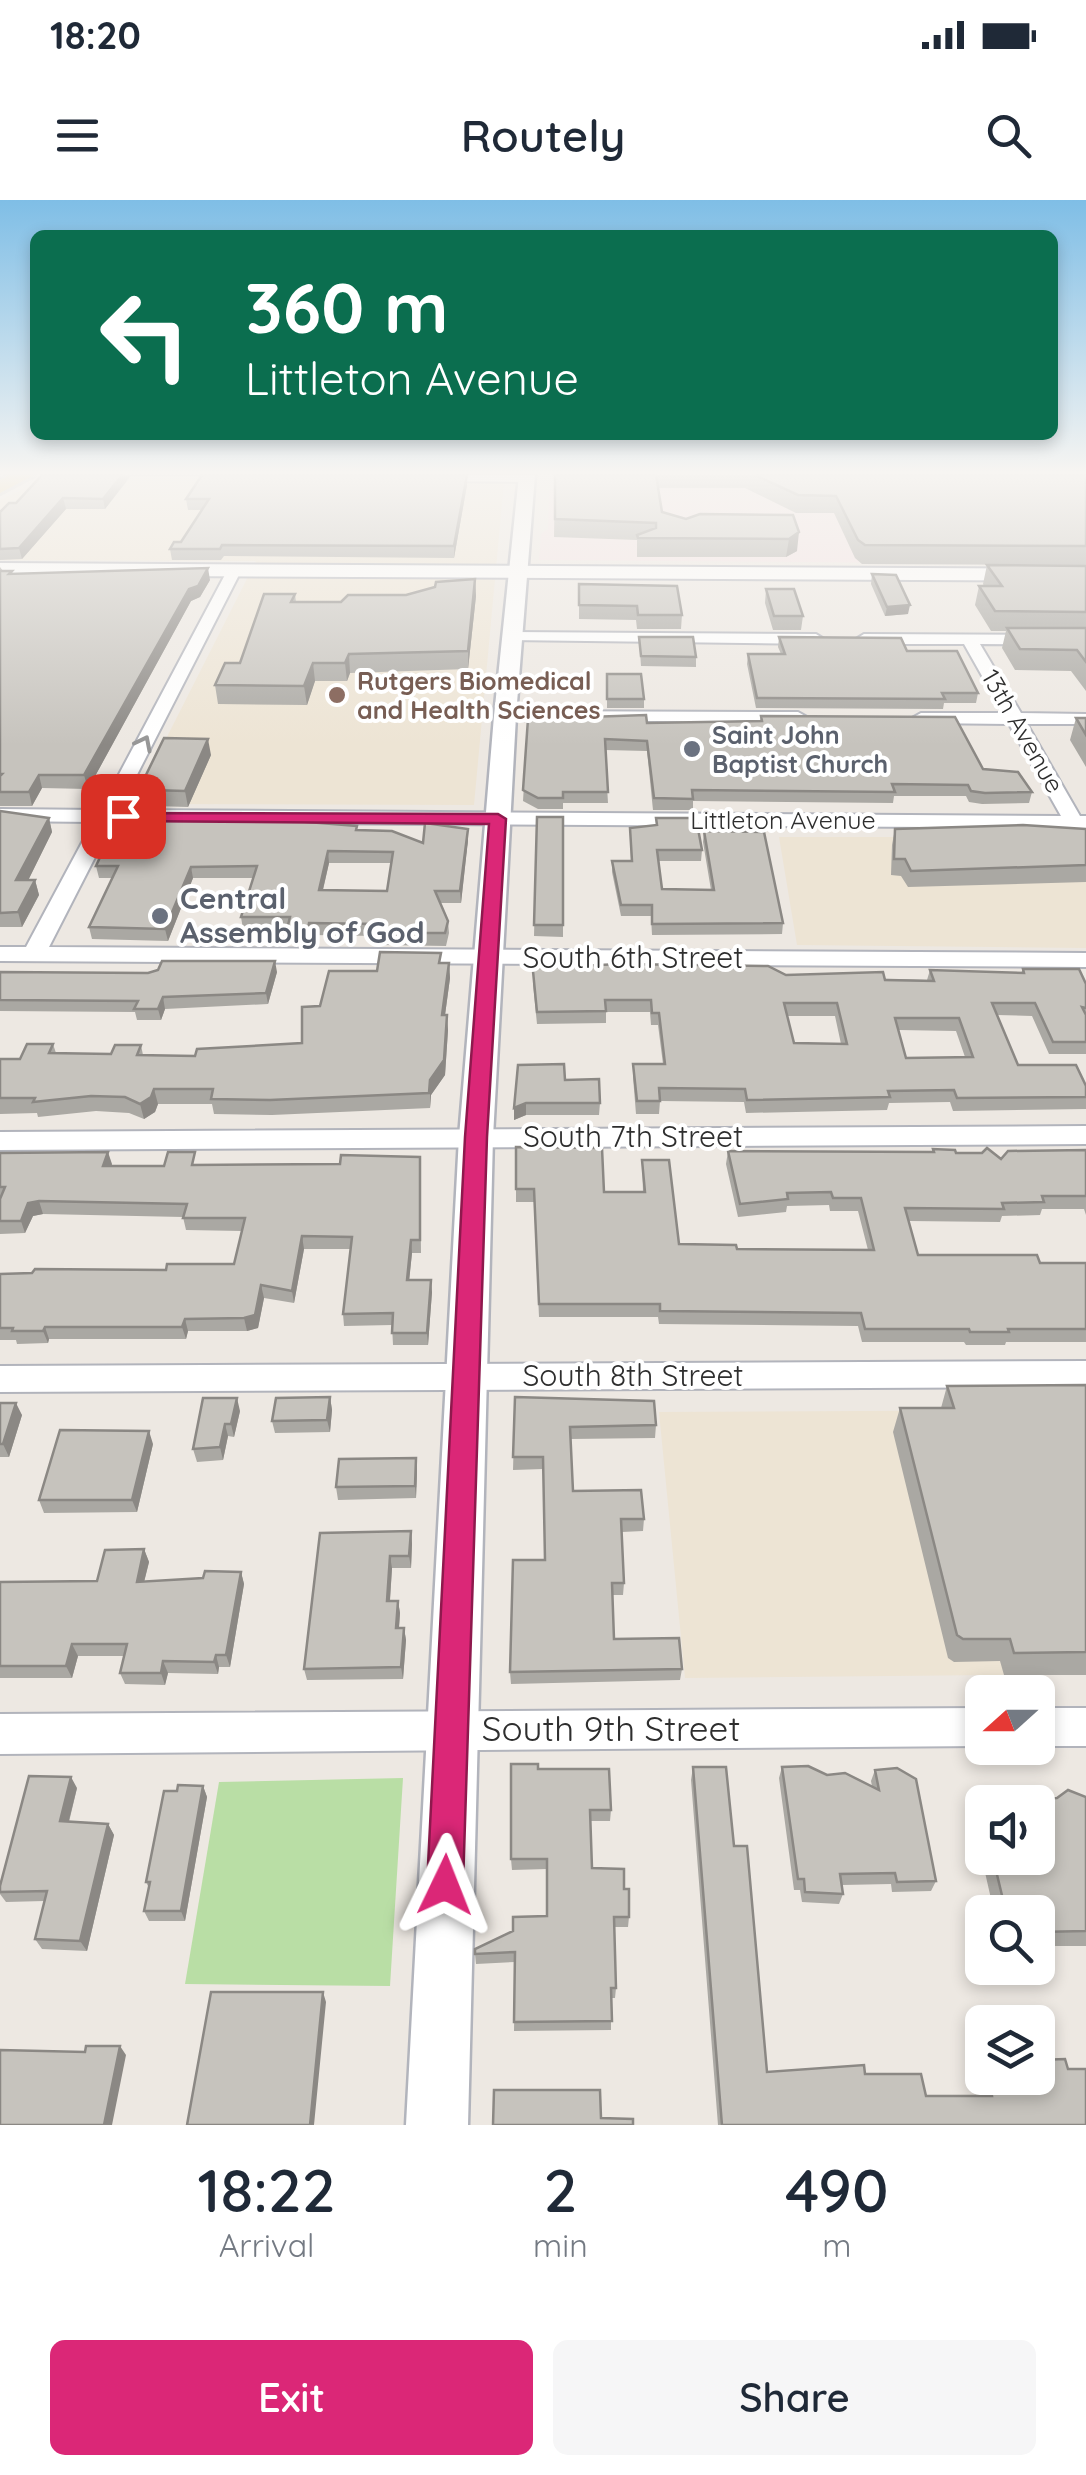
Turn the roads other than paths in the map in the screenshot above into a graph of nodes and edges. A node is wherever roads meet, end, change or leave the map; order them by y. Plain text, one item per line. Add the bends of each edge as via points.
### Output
1 (519, 565) edge
2 (0, 570) edge
3 (234, 571) junction
4 (518, 572) junction
5 (1086, 575) edge
6 (513, 637) junction
7 (830, 639) edge
8 (850, 639) edge
9 (970, 640) junction
10 (1086, 640) edge
11 (505, 716) junction
12 (820, 717) edge
13 (898, 718) edge
14 (1016, 718) junction
15 (1086, 719) edge
16 (0, 815) edge
17 (106, 816) junction
18 (498, 819) junction
19 (1080, 822) edge
20 (0, 954) edge
21 (34, 954) junction
22 (487, 957) junction
23 (1086, 960) edge
24 (1086, 1135) edge
25 (476, 1137) junction
26 (0, 1141) edge
27 (1086, 1374) edge
28 (468, 1377) junction
29 (0, 1379) edge
30 (965, 1727) edge
31 (1055, 1727) edge
32 (1086, 1727) edge
33 (450, 1730) junction
34 (0, 1734) edge
35 (437, 2125) edge

1 - 4 street
2 - 3 main road
3 - 4 main road
17 -> 3 street
4 - 5 main road
4 - 6 street
6 - 7 street
6 - 11 street
8 - 9 street
9 - 10 street
9 - 14 street, 13th Avenue
11 - 12 street
11 - 18 street
13 - 14 street
14 - 15 street
14 - 19 street, 13th Avenue
16 - 17 street, Littleton Avenue
17 - 18 street, Littleton Avenue
17 - 21 street
18 - 19 street, Littleton Avenue
18 - 22 street
20 - 21 street, South 6th Street
21 - 22 street, South 6th Street
22 - 23 street, South 6th Street
22 - 25 street
24 - 25 street, South 7th Street
25 - 26 street, South 7th Street
25 - 28 street
27 - 28 street, South 8th Street
28 - 29 street, South 8th Street
28 - 33 street
30 - 33 street, South 9th Street
31 - 32 street
33 - 34 street, South 9th Street
33 - 35 street

